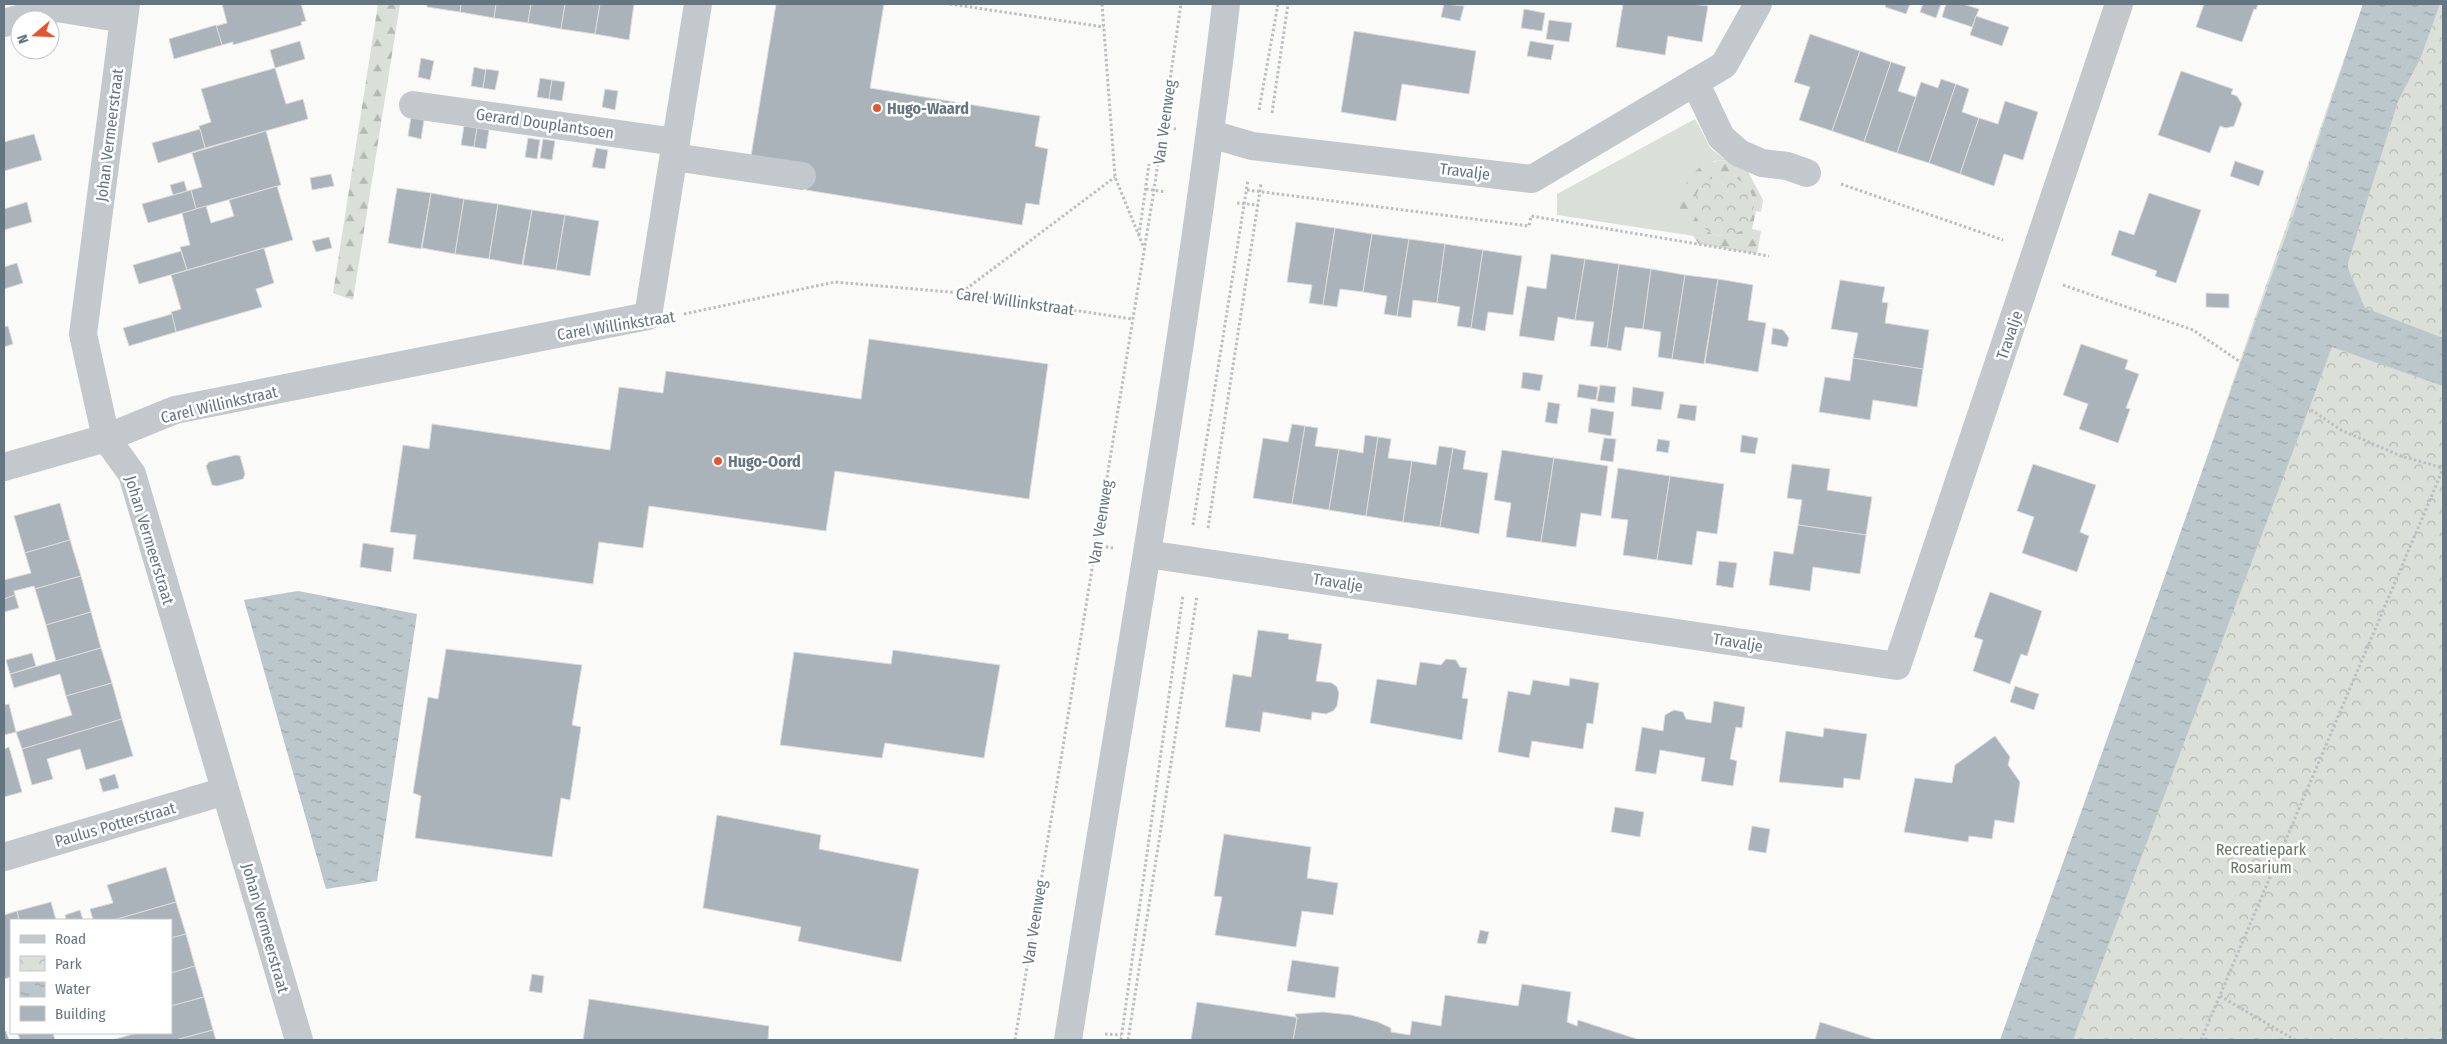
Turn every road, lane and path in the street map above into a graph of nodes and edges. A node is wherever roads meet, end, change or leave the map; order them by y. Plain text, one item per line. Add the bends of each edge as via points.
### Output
1 (698, 4) edge
2 (950, 4) edge
3 (1102, 4) edge
4 (1181, 4) edge
5 (1226, 4) edge
6 (1278, 4) edge
7 (1288, 4) edge
8 (1758, 4) edge
9 (2119, 4) edge
10 (125, 11) edge
11 (4, 23) edge
12 (1104, 27) junction
13 (1695, 82) junction
14 (413, 105) dead end
15 (1211, 134) junction
16 (1260, 147) junction
17 (675, 149) junction
18 (1149, 164) dead end
19 (1807, 173) joint
20 (802, 176) dead end
21 (1115, 177) junction
22 (1247, 190) junction
23 (1260, 192) junction
24 (1139, 236) junction
25 (1144, 249) junction
26 (1769, 256) dead end
27 (2033, 262) junction
28 (961, 293) junction
29 (648, 316) junction
30 (1132, 319) junction
31 (106, 438) junction
32 (4, 467) edge
33 (2443, 468) edge
34 (1147, 554) junction
35 (1195, 560) junction
36 (225, 791) junction
37 (4, 857) edge
38 (2220, 996) junction
39 (299, 1040) edge
40 (1015, 1040) edge
41 (1068, 1040) edge
42 (1120, 1040) edge
43 (1128, 1040) edge
44 (2201, 1040) edge
45 (2295, 1040) edge

1 - 17 street
2 - 12 path
3 - 12 path
4 - 25 path, Van Veenweg
5 - 15 street
6 - 16 path
7 - 16 path
8 - 13 street, Travalje via 1724,65
9 - 27 street, Travalje
10 - 11 street via 57,8
10 - 31 street, Johan Vermeerstraat via 83,334
12 - 21 path
13 - 16 street, Travalje via 1532,179
13 - 19 street via 1721,136 1739,153 1762,164 1787,166
14 - 17 street, Gerard Douplantsoen
15 - 16 street, Travalje
15 - 34 street
16 - 22 path
16 - 23 path
17 - 20 street, Gerard Douplantsoen
17 - 29 street
18 - 24 path
19 - 27 path
21 - 24 path
21 - 28 path
22 - 23 path
22 - 35 path
23 - 26 path via 1529,226 1531,216
23 - 35 path
24 - 25 path
25 - 30 path, Van Veenweg
27 - 33 path via 2193,330 2341,430 2401,456
27 - 35 street, Travalje via 1897,666
28 - 29 path, Carel Willinkstraat via 834,282 677,315
28 - 30 path, Carel Willinkstraat
29 - 31 street, Carel Willinkstraat via 175,410
30 - 40 path, Van Veenweg
31 - 32 street, Carel Willinkstraat
31 - 36 street, Johan Vermeerstraat via 132,474
33 - 38 path
34 - 35 street, Travalje
34 - 41 street
35 - 42 path
35 - 43 path
36 - 37 street, Paulus Potterstraat
36 - 39 street, Johan Vermeerstraat
38 - 44 path
38 - 45 path

